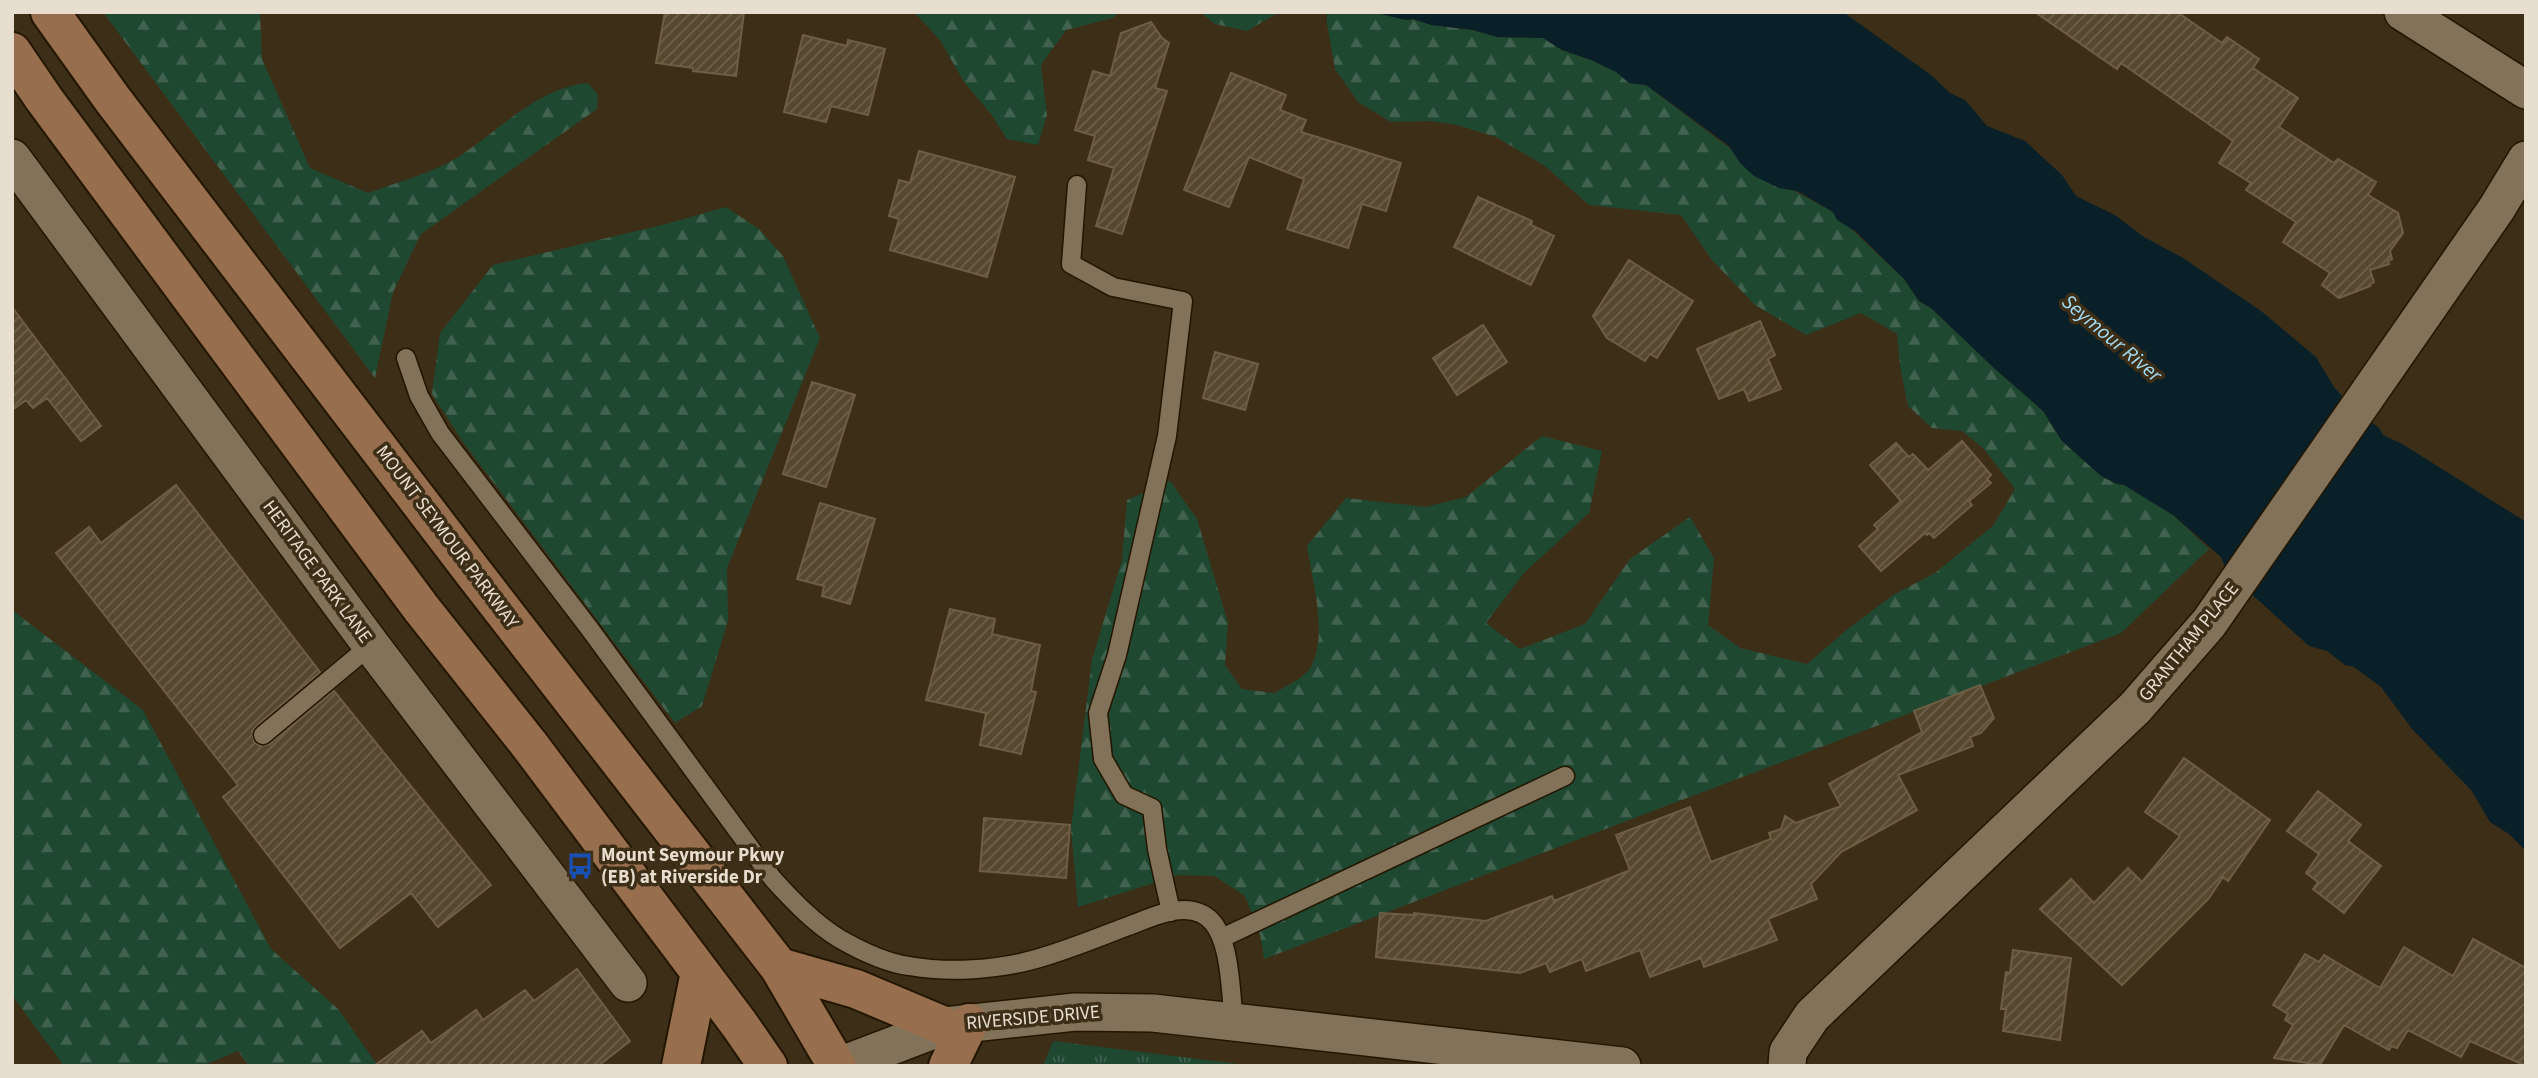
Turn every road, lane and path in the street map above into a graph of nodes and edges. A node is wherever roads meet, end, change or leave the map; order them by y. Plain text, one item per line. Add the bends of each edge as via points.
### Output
1 (50, 12) edge
2 (2403, 12) edge
3 (12, 52) edge
4 (2526, 90) edge
5 (2526, 160) edge
6 (18, 178) edge
7 (1077, 186) dead end
8 (406, 358) dead end
9 (371, 645) junction
10 (262, 735) dead end
11 (1565, 776) dead end
12 (1171, 912) junction
13 (1222, 938) junction
14 (779, 967) junction
15 (700, 972) junction
16 (628, 983) dead end
17 (1232, 1007) junction
18 (957, 1024) junction
19 (681, 1066) edge
20 (768, 1066) edge
21 (838, 1066) edge
22 (948, 1066) edge
23 (1622, 1066) edge
24 (1787, 1066) edge

1 - 14 main road, MOUNT SEYMOUR PARKWAY via 473,572
2 - 4 street
3 - 15 main road via 413,598
5 - 24 street, GRANTHAM PLACE via 2222,605 2136,708 1812,1016 1788,1052
6 - 9 street, HERITAGE PARK LANE
7 - 12 lane via 1071,264 1113,287 1183,301 1167,436 1098,713 1103,759 1124,795 1153,808
8 - 12 lane via 419,396 447,443 773,879 839,938 908,966 1003,965 1038,958
9 - 10 lane
9 - 16 street, HERITAGE PARK LANE
11 - 13 lane
12 - 13 lane via 1186,909 1203,914
13 - 17 lane
14 - 18 main road
14 - 21 main road, MOUNT SEYMOUR PARKWAY
15 - 19 main road
15 - 20 main road
17 - 18 street, RIVERSIDE DRIVE via 1075,1012
17 - 23 street, RIVERSIDE DRIVE
18 - 21 street, RIVERSIDE DRIVE
18 - 22 main road

